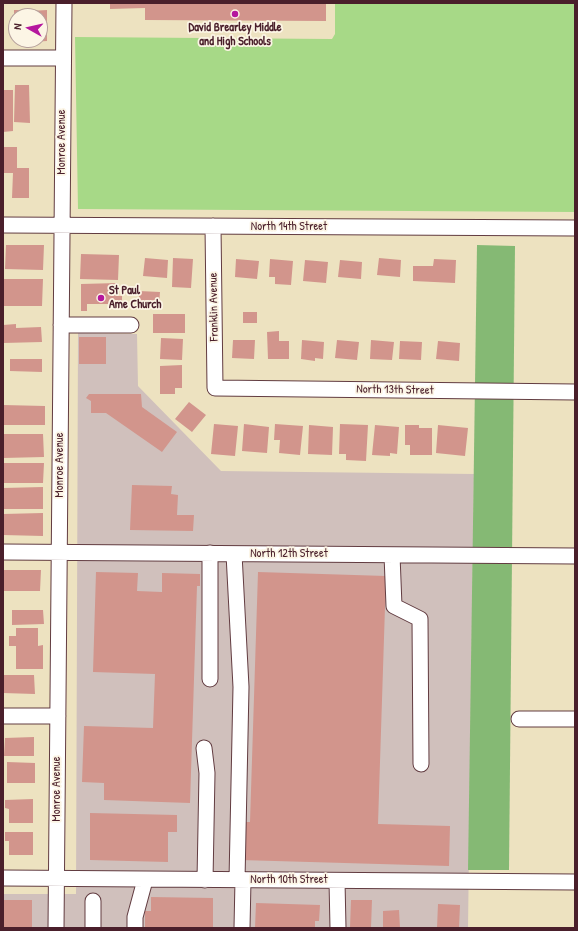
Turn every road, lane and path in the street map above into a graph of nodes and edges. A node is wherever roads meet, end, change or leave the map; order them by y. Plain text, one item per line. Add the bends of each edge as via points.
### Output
1 (64, 3) edge
2 (3, 58) edge
3 (63, 58) junction
4 (3, 225) edge
5 (62, 226) junction
6 (213, 226) junction
7 (575, 228) edge
8 (61, 325) junction
9 (131, 325) dead end
10 (215, 388) joint
11 (575, 392) edge
12 (3, 552) edge
13 (59, 552) junction
14 (210, 554) junction
15 (234, 554) junction
16 (392, 555) junction
17 (575, 556) edge
18 (210, 679) dead end
19 (3, 716) edge
20 (58, 716) junction
21 (519, 718) dead end
22 (575, 719) edge
23 (204, 748) dead end
24 (421, 764) dead end
25 (3, 878) edge
26 (56, 879) junction
27 (145, 880) junction
28 (205, 880) junction
29 (240, 880) junction
30 (337, 881) junction
31 (575, 882) edge
32 (93, 901) dead end
33 (56, 928) edge
34 (93, 928) edge
35 (135, 928) edge
36 (242, 928) edge
37 (338, 928) edge

1 - 3 street, Monroe Avenue
2 - 3 street
3 - 5 street, Monroe Avenue
4 - 5 street, North 14th Street
5 - 6 street, North 14th Street
5 - 8 street, Monroe Avenue
6 - 7 street, North 14th Street
6 - 10 street, Franklin Avenue
8 - 9 street
8 - 13 street, Monroe Avenue
10 - 11 street, North 13th Street
12 - 13 street, North 12th Street
13 - 14 street, North 12th Street
13 - 20 street, Monroe Avenue
14 - 15 street, North 12th Street
14 - 18 street
15 - 16 street, North 12th Street
15 - 29 street via 241,687
16 - 17 street, North 12th Street
16 - 24 street via 394,606 420,619
19 - 20 street
20 - 26 street, Monroe Avenue
21 - 22 street
23 - 28 street via 207,773
25 - 26 street, North 10th Street
26 - 27 street, North 10th Street
26 - 33 street, Monroe Avenue
27 - 28 street, North 10th Street
27 - 35 street via 135,917
28 - 29 street, North 10th Street
29 - 30 street, North 10th Street
29 - 36 street
30 - 31 street, North 10th Street
30 - 37 street
32 - 34 street

